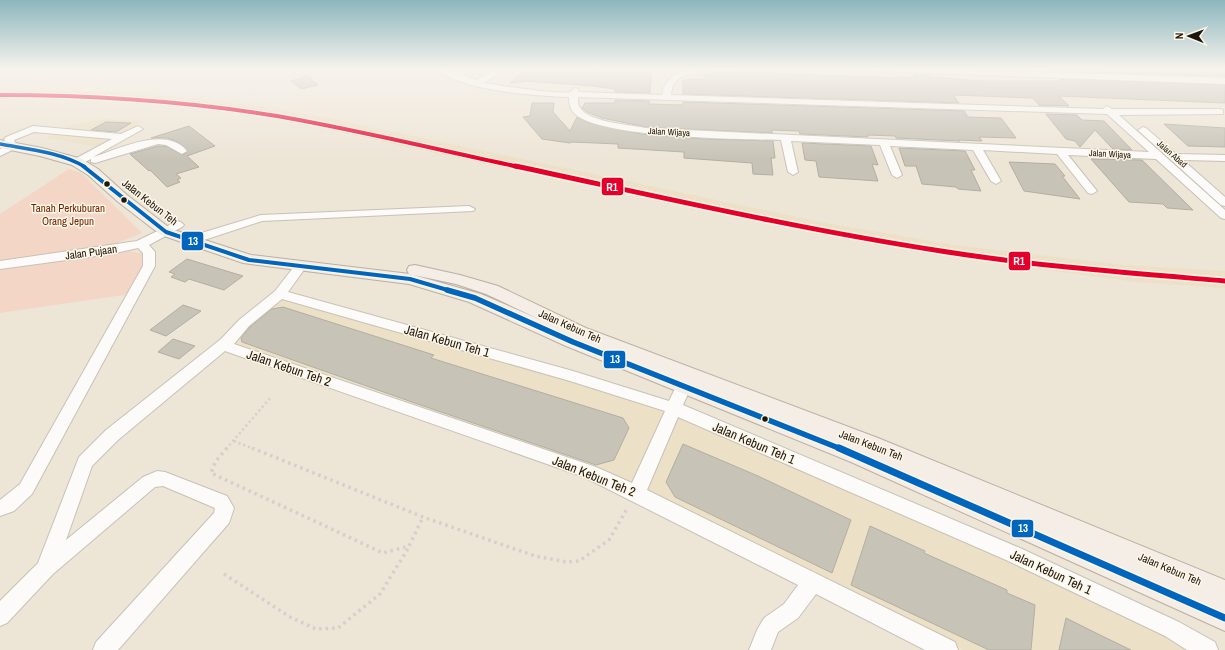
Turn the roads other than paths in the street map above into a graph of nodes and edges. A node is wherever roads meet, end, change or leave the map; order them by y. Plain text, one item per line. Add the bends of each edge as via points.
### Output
1 (574, 99) edge
2 (804, 99) edge
3 (1113, 109) junction
4 (1223, 112) edge
5 (138, 129) dead end
6 (122, 137) junction
7 (785, 138) junction
8 (5, 142) edge
9 (884, 143) junction
10 (107, 145) junction
11 (976, 147) junction
12 (182, 151) dead end
13 (1061, 152) junction
14 (0, 153) edge
15 (1159, 156) junction
16 (1174, 157) junction
17 (1225, 158) edge
18 (86, 159) junction
19 (793, 172) dead end
20 (897, 175) dead end
21 (996, 181) dead end
22 (1092, 191) dead end
23 (1225, 203) edge
24 (468, 209) dead end
25 (1225, 216) edge
26 (172, 228) junction
27 (199, 238) junction
28 (141, 244) junction
29 (0, 265) edge
30 (300, 266) junction
31 (280, 294) junction
32 (226, 343) junction
33 (686, 381) junction
34 (674, 408) junction
35 (637, 493) junction
36 (0, 508) edge
37 (46, 568) junction
38 (813, 582) junction
39 (1225, 593) edge
40 (0, 616) edge
41 (1225, 618) edge
42 (104, 650) edge
43 (760, 650) edge
44 (948, 650) edge
45 (1207, 650) edge

1 - 7 street, Jalan Wijaya via 578,112 591,118 646,131
2 - 3 street
3 - 4 street
3 - 15 street, Jalan Abad
3 - 16 street, Jalan Abad
5 - 6 street
6 - 8 street via 34,130
6 - 10 street
7 - 9 street, Jalan Wijaya
7 - 19 street
8 - 10 street via 46,135
8 - 14 street
8 - 18 main road, Jalan Kebun Teh via 42,152
9 - 11 street, Jalan Wijaya
9 - 20 street
10 - 18 street
11 - 13 street, Jalan Wijaya
11 - 21 street
12 - 18 street via 169,142 157,141
13 - 15 street, Jalan Wijaya
13 - 22 street
15 - 25 street, Jalan Abad
16 - 17 street
16 - 23 street, Jalan Abad
18 - 26 main road, Jalan Kebun Teh via 93,172 122,198
24 - 27 street via 261,218
26 - 27 main road, Jalan Kebun Teh
26 - 28 street, Jalan Pujaan
27 - 30 main road, Jalan Kebun Teh via 249,260
27 - 33 main road, Jalan Kebun Teh via 287,256 424,271 460,280 492,290
28 - 29 street, Jalan Pujaan
28 - 36 street via 149,252 149,266 26,489 8,505
30 - 31 street
30 - 33 main road, Jalan Kebun Teh via 410,279 475,298 573,342
31 - 32 street via 244,323
31 - 34 street, Jalan Kebun Teh 1 via 573,376
32 - 35 street, Jalan Kebun Teh 2 via 228,347 590,472
32 - 37 street via 134,416 85,462
33 - 34 street
33 - 39 main road, Jalan Kebun Teh via 870,444
33 - 41 main road, Jalan Kebun Teh
34 - 35 street
34 - 45 street, Jalan Kebun Teh 1 via 1013,554 1172,629
35 - 38 street, Jalan Kebun Teh 2
37 - 40 street
37 - 42 street via 157,478 221,502 225,508 222,517
38 - 43 street via 791,611 771,625
38 - 44 street, Jalan Kebun Teh 2

